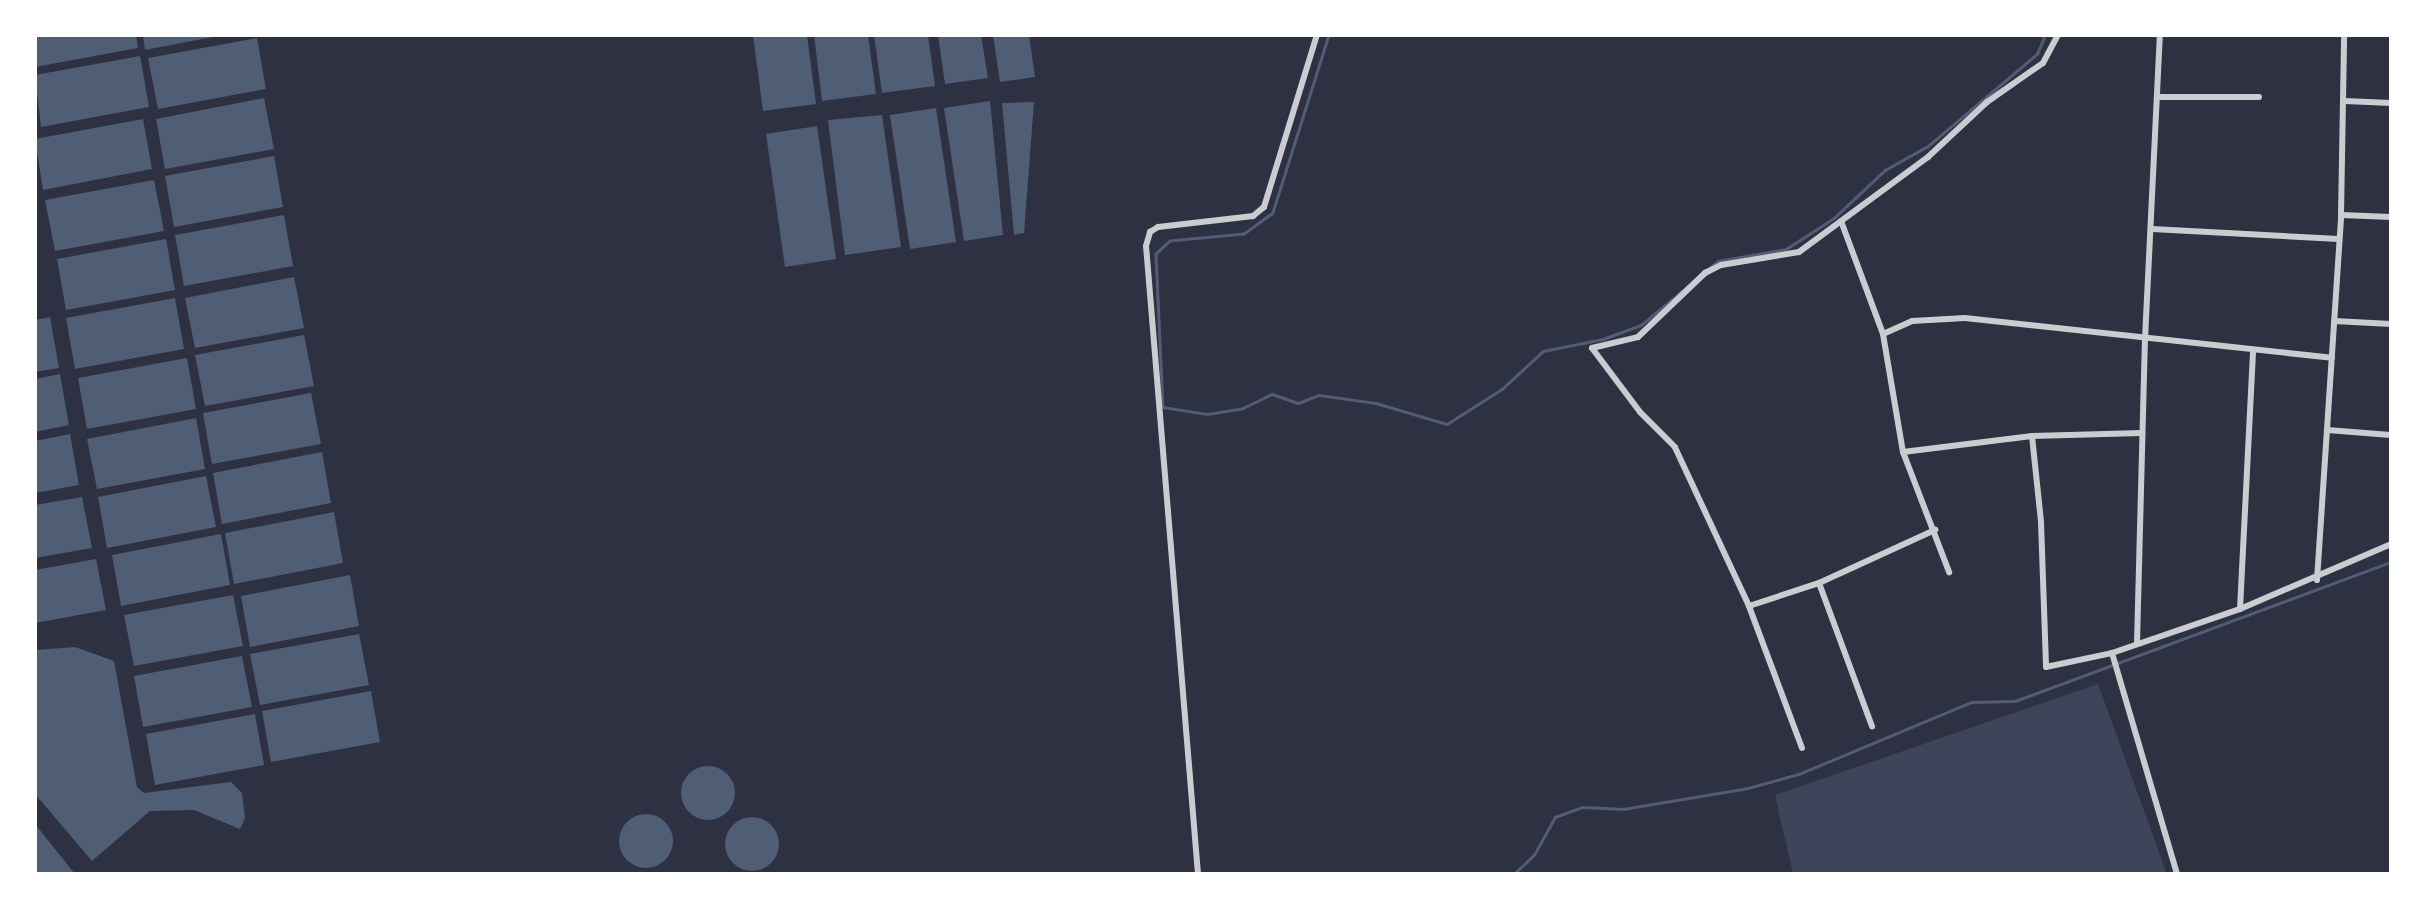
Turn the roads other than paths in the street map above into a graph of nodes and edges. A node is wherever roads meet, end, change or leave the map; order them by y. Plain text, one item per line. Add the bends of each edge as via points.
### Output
1 (1317, 35) edge
2 (2058, 35) edge
3 (2160, 35) edge
4 (2344, 35) edge
5 (2159, 97) junction
6 (2259, 97) dead end
7 (2345, 101) junction
8 (2391, 103) edge
9 (2341, 215) junction
10 (2391, 218) edge
11 (1841, 222) junction
12 (2152, 229) junction
13 (2339, 239) junction
14 (2334, 321) junction
15 (2391, 324) edge
16 (1883, 334) junction
17 (2145, 339) junction
18 (2253, 352) junction
19 (2332, 358) junction
20 (2327, 430) junction
21 (2143, 433) junction
22 (2391, 435) edge
23 (2032, 436) junction
24 (1903, 452) junction
25 (1935, 530) junction
26 (2391, 544) edge
27 (1949, 572) dead end
28 (2317, 580) junction
29 (1819, 583) junction
30 (1749, 606) junction
31 (2240, 609) junction
32 (2137, 643) junction
33 (2112, 653) junction
34 (1872, 726) dead end
35 (1802, 748) dead end
36 (1198, 874) edge
37 (2177, 874) edge

1 - 36 street via 1264,207 1253,216 1158,227 1150,232 1146,246
2 - 11 street via 2043,63 1987,102 1928,157
3 - 5 street
4 - 7 street
5 - 6 street
5 - 12 street
7 - 8 street
7 - 9 street
9 - 10 street
9 - 13 street
11 - 16 street
11 - 30 street via 1799,252 1721,265 1705,273 1638,337 1592,348 1640,412 1675,447
12 - 13 street
12 - 17 street
13 - 14 street
14 - 15 street
14 - 19 street
16 - 17 street via 1912,321 1965,318
16 - 24 street
17 - 18 street
17 - 21 street
18 - 19 street
18 - 31 street
19 - 20 street
20 - 22 street
20 - 28 street
21 - 23 street
21 - 32 street
23 - 24 street
23 - 33 street via 2041,522 2046,667
24 - 25 street
25 - 27 street
25 - 29 street
26 - 28 street
28 - 31 street
29 - 30 street
29 - 34 street
30 - 35 street
31 - 32 street
32 - 33 street
33 - 37 street

